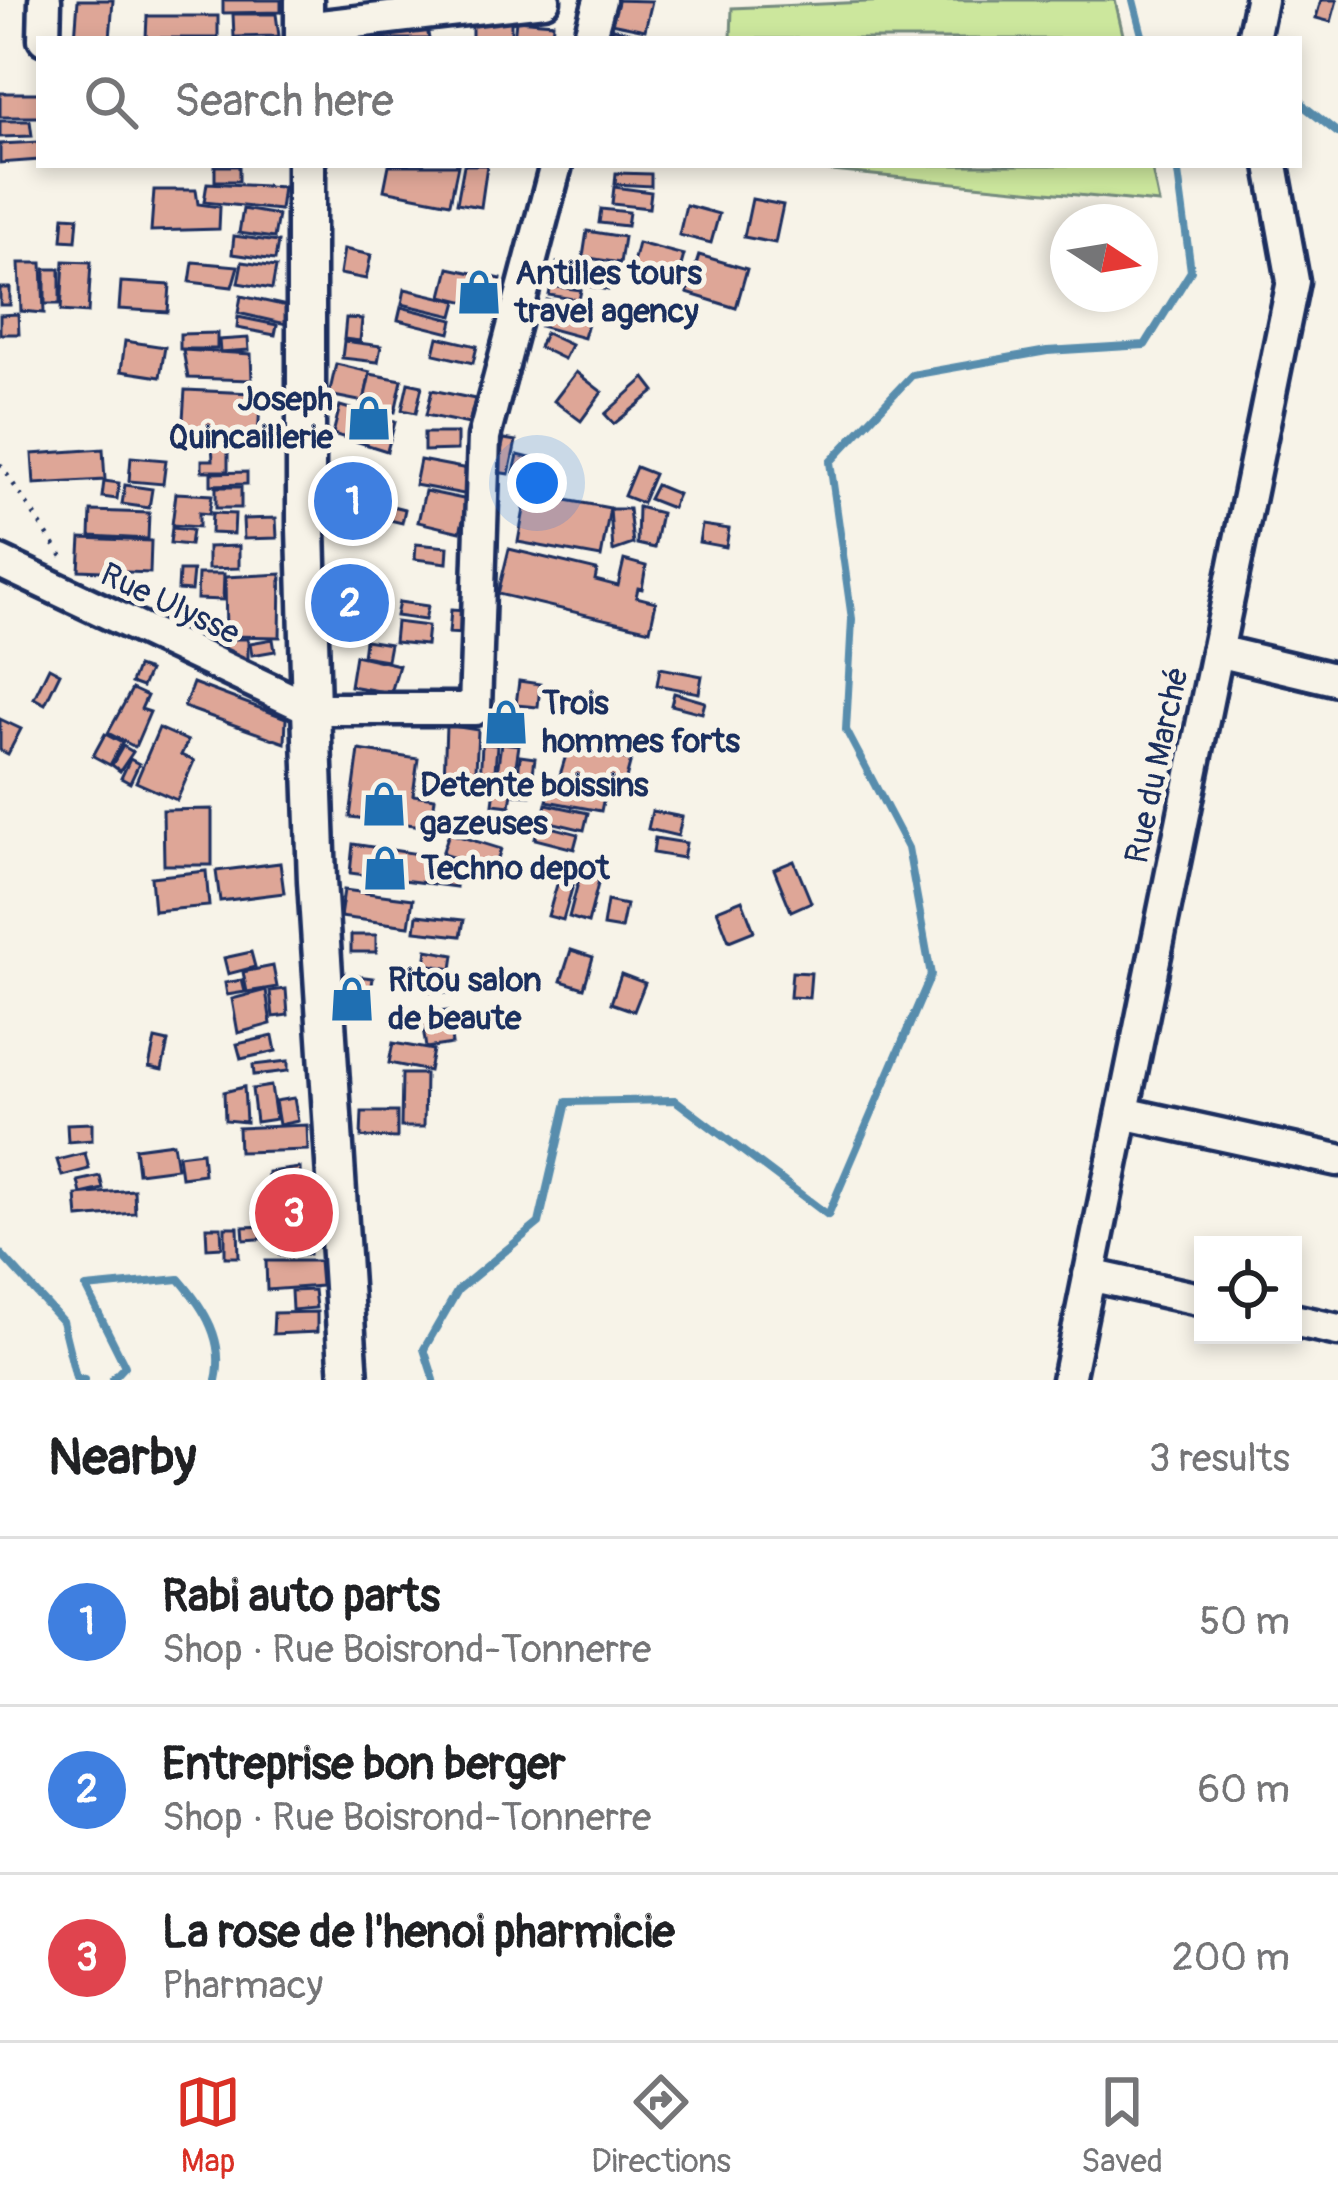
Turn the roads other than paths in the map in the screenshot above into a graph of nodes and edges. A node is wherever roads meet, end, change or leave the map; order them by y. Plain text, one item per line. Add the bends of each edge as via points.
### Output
1 (45, 0) edge
2 (544, 0) edge
3 (600, 0) edge
4 (1261, 0) edge
5 (304, 22) edge
6 (44, 36) edge
7 (591, 36) edge
8 (1253, 36) edge
9 (306, 168) edge
10 (555, 168) edge
11 (1273, 168) edge
12 (0, 562) edge
13 (1217, 651) junction
14 (1338, 680) edge
15 (310, 709) junction
16 (1123, 1113) junction
17 (1338, 1160) edge
18 (1089, 1275) junction
19 (1194, 1298) edge
20 (1302, 1322) edge
21 (1338, 1330) edge
22 (349, 1380) edge
23 (1067, 1380) edge

1 - 6 street
2 - 5 street
3 - 7 street
4 - 8 street
9 - 15 main road
10 - 15 street via 484,437 475,709
11 - 13 street, Rue du Marché via 1293,281
12 - 15 street, Rue Ulysse
13 - 14 street
13 - 16 street, Rue du Marché
15 - 22 main road
16 - 17 street
16 - 18 street, Rue du Marché
18 - 19 street
18 - 23 street, Rue du Marché
20 - 21 street

